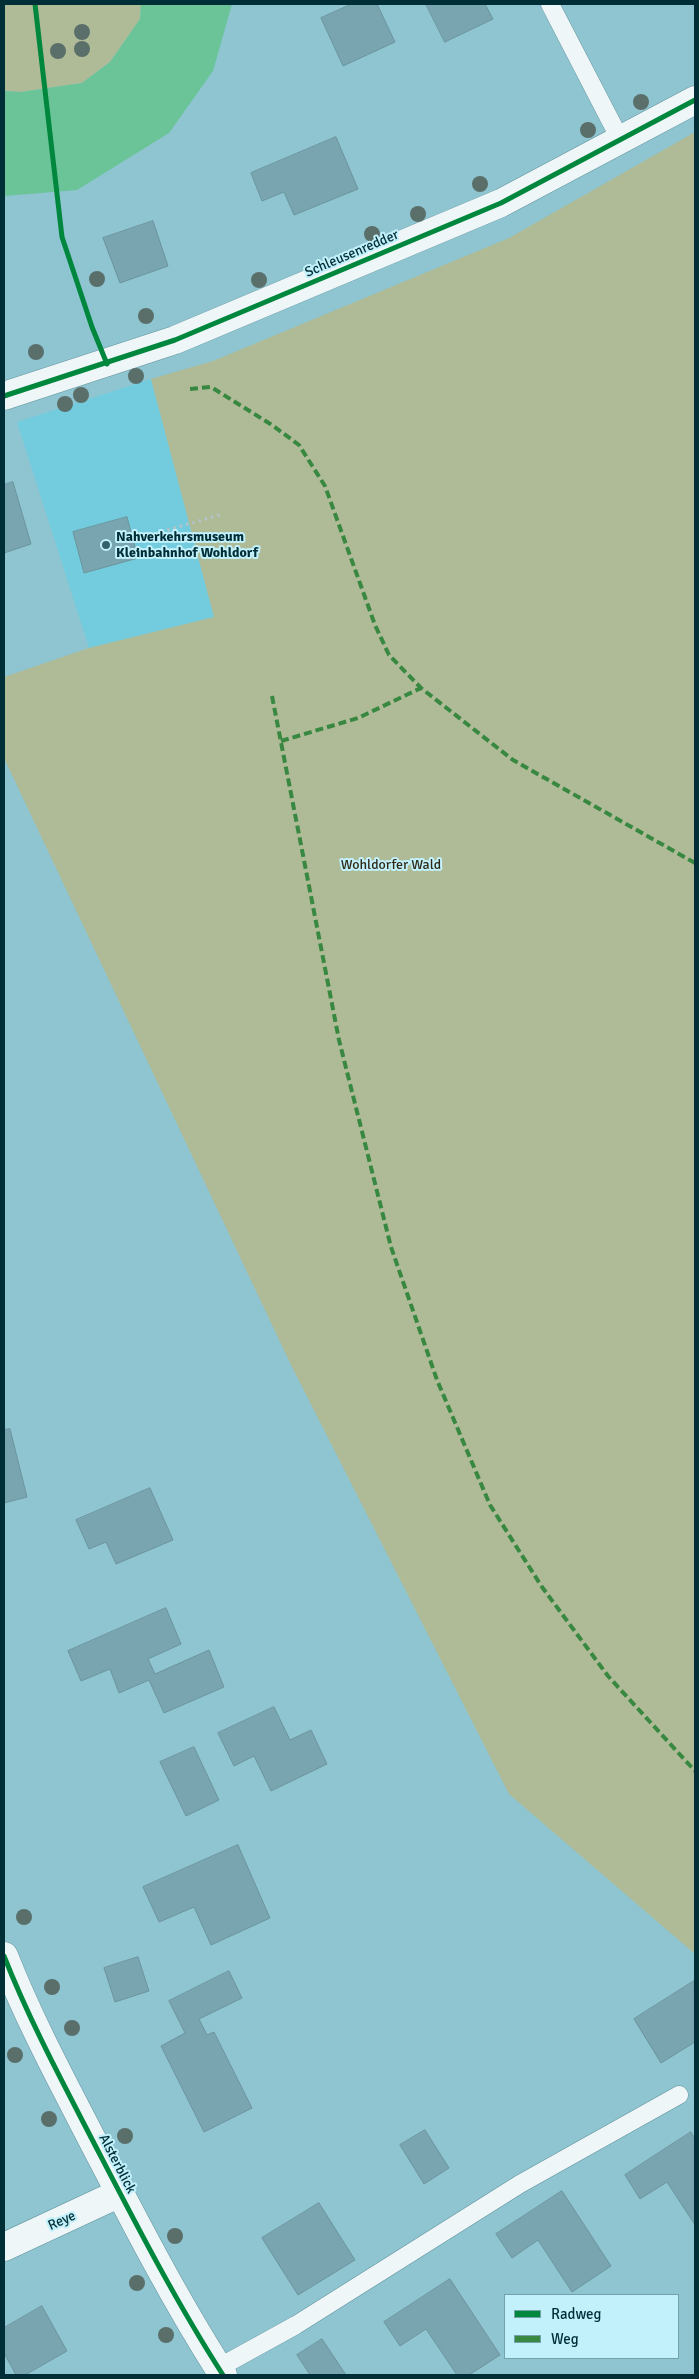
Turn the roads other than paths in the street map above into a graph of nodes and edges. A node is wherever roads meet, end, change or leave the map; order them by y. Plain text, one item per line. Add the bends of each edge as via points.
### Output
1 (550, 4) edge
2 (695, 100) edge
3 (621, 141) junction
4 (4, 396) edge
5 (4, 1956) edge
6 (679, 2095) dead end
7 (120, 2193) junction
8 (4, 2247) edge
9 (221, 2371) edge

1 - 3 lane
2 - 3 street, Schleusenredder
3 - 4 street, Schleusenredder via 501,203 184,336
5 - 7 street, Alsterblick via 57,2070
6 - 9 lane via 520,2184
7 - 8 street, Reye
7 - 9 street, Alsterblick

